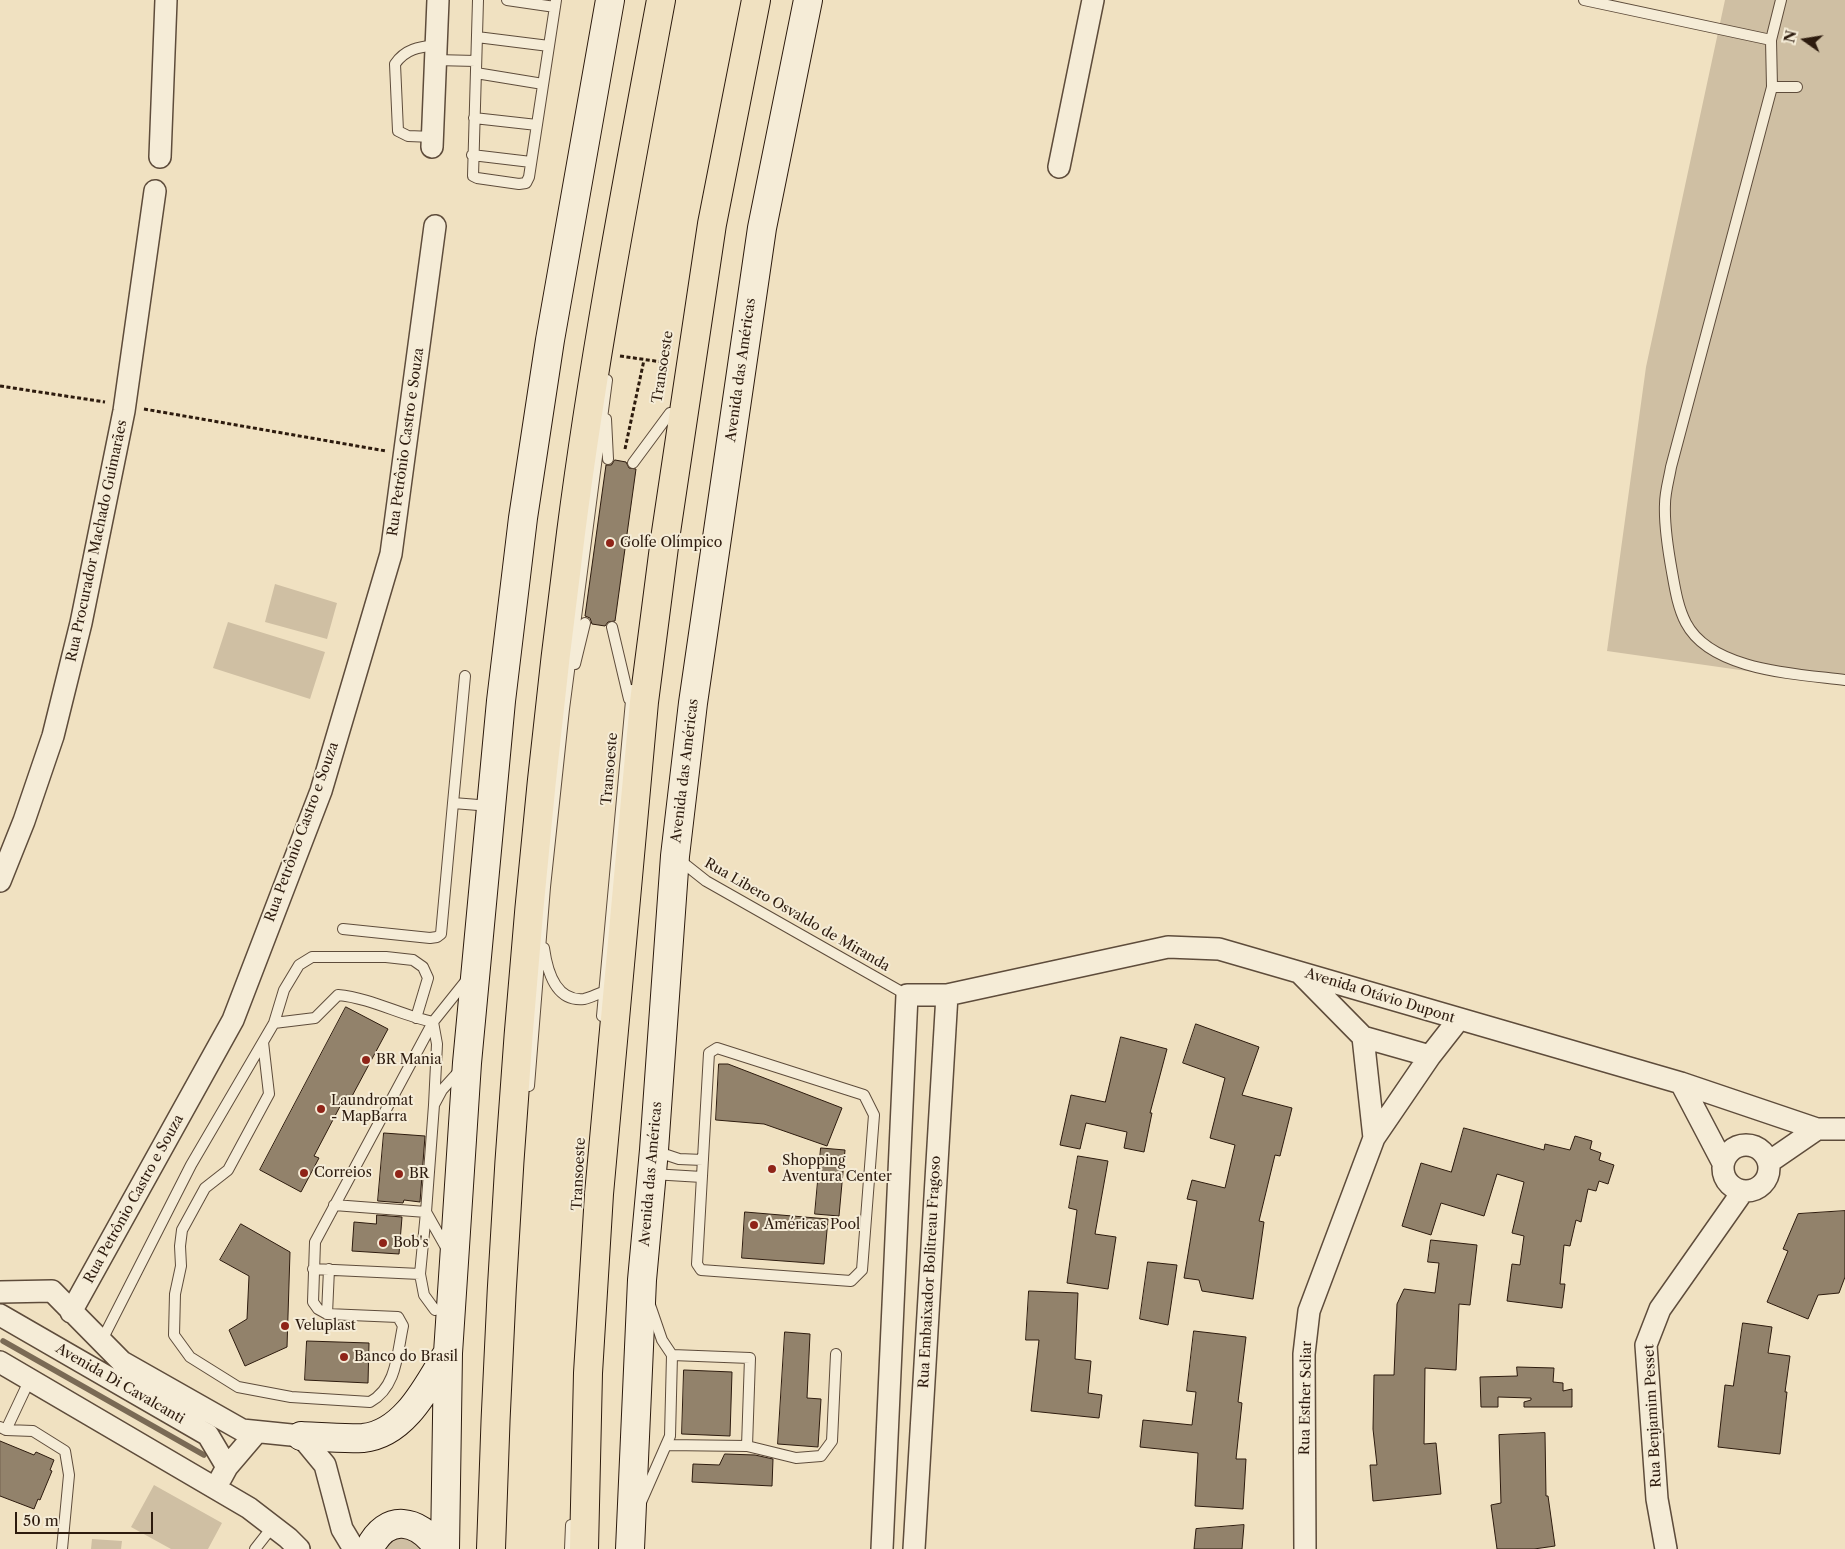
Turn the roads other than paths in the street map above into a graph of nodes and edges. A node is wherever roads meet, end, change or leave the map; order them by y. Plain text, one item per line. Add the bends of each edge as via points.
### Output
1 (166, 0) edge
2 (438, 0) edge
3 (478, 0) edge
4 (507, 0) edge
5 (610, 0) edge
6 (654, 0) edge
7 (661, 0) edge
8 (756, 0) edge
9 (808, 0) edge
10 (1093, 0) edge
11 (1584, 0) edge
12 (1781, 0) edge
13 (556, 3) edge
14 (477, 37) junction
15 (1771, 40) junction
16 (653, 42) junction
17 (549, 46) junction
18 (436, 52) junction
19 (476, 61) junction
20 (476, 74) junction
21 (543, 84) junction
22 (1772, 87) junction
23 (1797, 87) dead end
24 (474, 118) junction
25 (537, 125) junction
26 (432, 142) joint
27 (472, 155) junction
28 (160, 157) dead end
29 (531, 162) junction
30 (1059, 167) dead end
31 (155, 191) dead end
32 (434, 226) dead end
33 (608, 370) dead end
34 (605, 395) junction
35 (668, 432) dead end
36 (608, 459) dead end
37 (633, 463) dead end
38 (585, 623) dead end
39 (612, 627) dead end
40 (465, 676) dead end
41 (634, 676) dead end
42 (1845, 680) edge
43 (630, 705) junction
44 (564, 709) junction
45 (454, 803) junction
46 (492, 806) junction
47 (675, 856) junction
48 (0, 881) edge
49 (343, 929) dead end
50 (542, 930) junction
51 (476, 968) junction
52 (1298, 971) junction
53 (603, 992) junction
54 (907, 995) junction
55 (947, 995) junction
56 (416, 1018) junction
57 (1459, 1019) junction
58 (433, 1022) junction
59 (274, 1023) junction
60 (601, 1032) dead end
61 (1363, 1037) junction
62 (263, 1042) junction
63 (1430, 1056) junction
64 (467, 1063) junction
65 (1681, 1083) junction
66 (597, 1091) dead end
67 (528, 1096) dead end
68 (434, 1105) junction
69 (1817, 1129) junction
70 (1845, 1130) edge
71 (1374, 1138) junction
72 (703, 1160) junction
73 (652, 1162) junction
74 (1769, 1162) junction
75 (1723, 1163) junction
76 (702, 1177) junction
77 (1743, 1191) junction
78 (334, 1205) junction
79 (426, 1212) junction
80 (454, 1262) junction
81 (313, 1269) junction
82 (329, 1269) junction
83 (420, 1274) junction
84 (642, 1280) junction
85 (0, 1292) edge
86 (435, 1310) dead end
87 (71, 1312) junction
88 (327, 1314) junction
89 (0, 1315) edge
90 (510, 1340) dead end
91 (101, 1343) junction
92 (448, 1353) junction
93 (836, 1354) dead end
94 (672, 1355) junction
95 (0, 1362) edge
96 (30, 1379) junction
97 (3, 1429) edge
98 (256, 1433) junction
99 (301, 1436) junction
100 (666, 1445) junction
101 (747, 1446) junction
102 (575, 1466) dead end
103 (227, 1467) junction
104 (216, 1488) junction
105 (572, 1515) dead end
106 (630, 1537) edge
107 (284, 1540) edge
108 (914, 1540) edge
109 (882, 1541) edge
110 (62, 1549) edge
111 (255, 1549) edge
112 (354, 1549) edge
113 (369, 1549) edge
114 (439, 1549) edge
115 (445, 1549) edge
116 (491, 1549) edge
117 (501, 1549) edge
118 (570, 1549) edge
119 (584, 1549) edge
120 (1305, 1549) edge
121 (1666, 1549) edge

1 - 28 street
2 - 18 street
3 - 14 lane
4 - 13 lane
5 - 46 main road via 553,323 523,518
6 - 16 highway
7 - 16 highway
8 - 119 highway via 712,224 644,702 599,1194 588,1374
9 - 47 main road, Avenida das Américas via 762,228 693,703
10 - 30 street
11 - 15 lane
12 - 15 lane
13 - 17 lane
14 - 17 lane
14 - 19 lane
15 - 22 lane
16 - 116 highway via 598,352 571,532 538,825 501,1274
17 - 21 lane
18 - 19 lane
18 - 26 street
18 - 26 lane via 408,52 401,55 395,64 398,131
19 - 20 lane
20 - 21 lane
20 - 24 lane
21 - 25 lane
22 - 23 lane
22 - 42 lane via 1671,466 1664,504 1668,549 1676,594 1686,624 1704,644 1733,660 1768,670
24 - 25 lane
24 - 27 lane
25 - 29 lane
27 - 29 lane
27 - 29 lane via 473,176 476,178 519,184 526,183
31 - 48 street, Rua Procurador Machado Guimarães via 125,405 81,623 53,736
32 - 87 street, Rua Petrônio Castro e Souza via 391,554 321,790 233,1020
33 - 34 lane
34 - 36 lane
34 - 44 lane
35 - 37 lane, Transoeste via 671,408
38 - 44 lane
39 - 43 lane
40 - 45 lane
41 - 43 lane, Transoeste
43 - 53 lane, Transoeste
44 - 50 lane
45 - 46 lane
45 - 49 lane via 441,934 430,938
46 - 51 main road
47 - 54 lane, Rua Libero Osvaldo de Miranda via 706,881
47 - 73 main road, Avenida das Américas
50 - 53 lane via 551,980 560,991 585,999
50 - 67 lane
51 - 58 lane
51 - 64 main road
52 - 55 street, Avenida Otávio Dupont via 1219,949 1168,948
52 - 57 street, Avenida Otávio Dupont
52 - 61 street
53 - 60 lane, Transoeste
54 - 55 street, Avenida Otávio Dupont
54 - 109 street
55 - 108 street, Rua Embaixador Bolitreau Fragoso
56 - 58 lane
56 - 59 lane via 360,997 338,995 315,1018
56 - 59 lane via 428,978 423,967 413,960 320,957 299,965 284,990
57 - 63 street, Rua Esther Scliar
57 - 65 street, Avenida Otávio Dupont
58 - 68 lane via 437,1044
58 - 78 lane
59 - 62 lane
61 - 63 street
61 - 71 street, Rua Esther Scliar
62 - 88 lane via 269,1094 228,1170 205,1188 182,1230 182,1266 175,1294 174,1335 190,1357 238,1387 291,1397 370,1402 381,1396 392,1377 402,1321 398,1317
62 - 91 lane via 191,1165
63 - 71 street, Rua Esther Scliar
64 - 68 lane via 442,1090
64 - 80 main road
65 - 69 street, Avenida Otávio Dupont
65 - 75 street
66 - 102 lane, Transoeste
68 - 79 lane
69 - 70 street, Avenida Otávio Dupont
69 - 74 street
71 - 120 street, Rua Esther Scliar via 1309,1311 1304,1354
72 - 73 lane
72 - 76 lane
72 - 76 lane via 709,1053 717,1048 864,1096 874,1115 862,1270 850,1280 701,1270 697,1264
73 - 76 lane
73 - 84 main road, Avenida das Américas
74 - 75 street via 1761,1149 1746,1144 1731,1149
74 - 77 street via 1770,1170 1764,1183 1758,1188
75 - 77 street via 1725,1178
77 - 121 street, Rua Benjamim Pesset via 1660,1309 1646,1345 1657,1499
78 - 79 lane
78 - 81 lane via 315,1242
79 - 80 lane
79 - 83 lane
80 - 92 main road
81 - 82 lane
81 - 88 lane via 313,1302
82 - 83 lane
82 - 88 lane
83 - 86 lane via 424,1295
84 - 94 lane via 662,1340
84 - 106 main road, Avenida das Américas
85 - 87 street, Avenida Di Cavalcanti via 52,1292
87 - 91 street, Avenida Di Cavalcanti
89 - 103 street, Avenida Di Cavalcanti via 208,1435
90 - 117 lane
91 - 98 street, Avenida Di Cavalcanti via 122,1362 242,1430
92 - 99 main road via 422,1395 395,1425 383,1433 364,1438
92 - 115 main road
93 - 101 lane via 832,1441 821,1456 796,1458
94 - 100 lane via 670,1436
94 - 101 lane via 750,1358
95 - 96 street
96 - 97 lane
96 - 104 street
97 - 110 lane via 33,1432 65,1451 69,1475
98 - 99 street, Avenida Di Cavalcanti
98 - 103 street
99 - 112 street via 325,1465 342,1529
100 - 101 lane
100 - 106 lane
103 - 104 street
104 - 107 street
105 - 118 lane
107 - 111 lane
108 - 109 street
113 - 114 main road via 382,1529 394,1524 411,1526 428,1534

